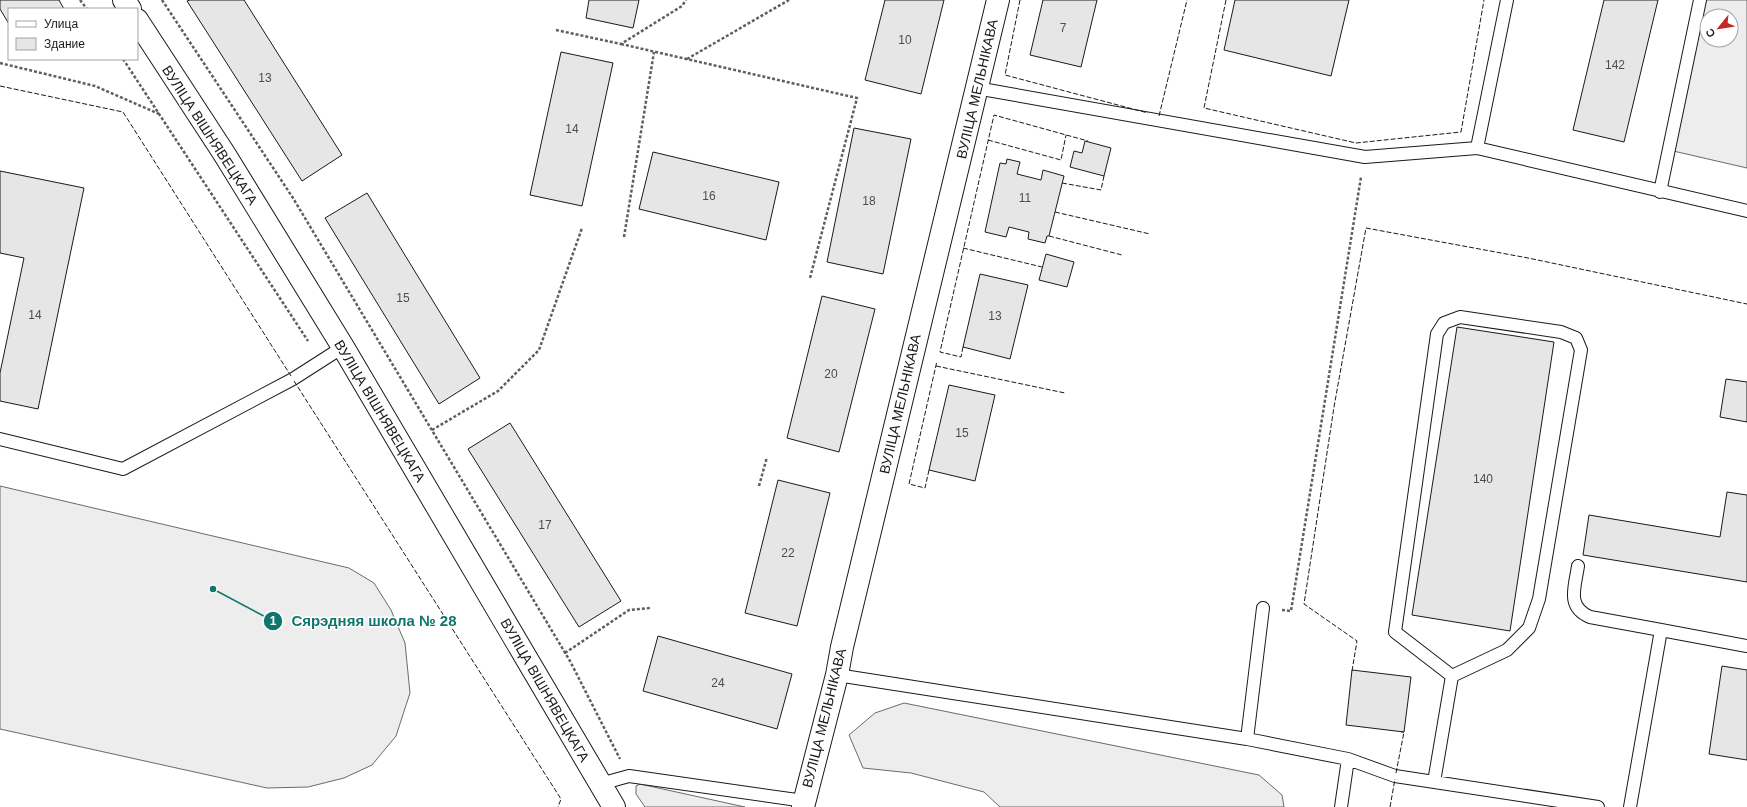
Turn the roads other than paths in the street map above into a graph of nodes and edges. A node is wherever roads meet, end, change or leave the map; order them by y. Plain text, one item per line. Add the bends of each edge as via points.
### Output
1 (998, 0) edge
2 (1507, 0) edge
3 (1700, 0) edge
4 (138, 22) edge
5 (976, 88) junction
6 (1477, 148) junction
7 (1660, 192) junction
8 (1747, 211) edge
9 (343, 347) junction
10 (0, 439) edge
11 (1578, 566) dead end
12 (1263, 608) road end
13 (1661, 630) junction
14 (1747, 646) edge
15 (837, 675) junction
16 (1452, 676) junction
17 (1247, 739) junction
18 (1348, 759) junction
19 (1434, 782) junction
20 (600, 784) junction
21 (804, 804) edge
22 (614, 807) edge
23 (1341, 807) edge
24 (1598, 807) edge
25 (1630, 807) edge

1 - 5 main road, ВУЛІЦА МЕЛЬНІКАВА
2 - 6 lane
3 - 7 lane
4 - 9 main road, ВУЛІЦА ВІШНЯВЕЦКАГА via 225,155
5 - 6 lane via 1365,157
5 - 15 main road, ВУЛІЦА МЕЛЬНІКАВА
6 - 7 lane
7 - 8 lane
9 - 10 lane via 293,379 123,469
9 - 20 main road, ВУЛІЦА ВІШНЯВЕЦКАГА
11 - 13 lane via 1574,603 1579,612 1590,617
12 - 17 lane
13 - 14 lane
13 - 25 lane
15 - 17 lane
15 - 21 main road, ВУЛІЦА МЕЛЬНІКАВА
16 - 16 lane via 1395,632 1437,334 1444,323 1460,317 1561,332 1576,338 1581,350 1539,599 1529,628 1507,650
16 - 19 lane
17 - 18 lane
18 - 19 lane via 1396,776
18 - 23 lane
19 - 24 lane
20 - 21 lane via 629,776
20 - 22 main road, ВУЛІЦА ВІШНЯВЕЦКАГА

